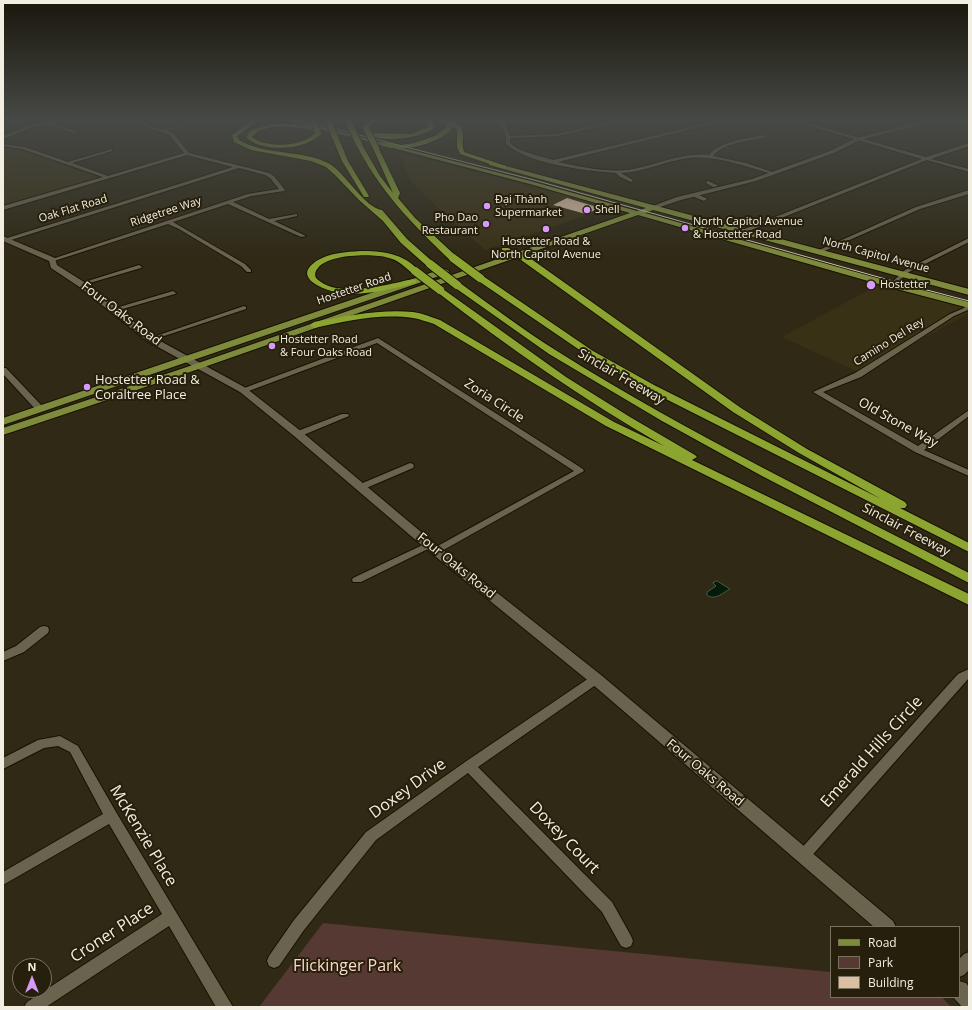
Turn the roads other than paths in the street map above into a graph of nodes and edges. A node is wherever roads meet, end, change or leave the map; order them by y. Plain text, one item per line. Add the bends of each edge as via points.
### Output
1 (77, 166) edge
2 (145, 166) edge
3 (235, 166) edge
4 (328, 166) edge
5 (348, 166) edge
6 (371, 166) edge
7 (387, 166) edge
8 (457, 166) edge
9 (501, 166) edge
10 (574, 166) edge
11 (644, 166) edge
12 (752, 166) edge
13 (776, 166) edge
14 (792, 166) edge
15 (906, 166) edge
16 (953, 166) edge
17 (238, 167) junction
18 (504, 167) joint
19 (765, 170) junction
20 (969, 171) edge
21 (618, 172) junction
22 (773, 173) junction
23 (108, 177) junction
24 (631, 181) dead end
25 (708, 182) dead end
26 (715, 186) junction
27 (969, 192) edge
28 (694, 195) junction
29 (394, 199) junction
30 (704, 199) dead end
31 (228, 202) junction
32 (642, 203) junction
33 (654, 207) junction
34 (3, 208) edge
35 (624, 209) junction
36 (636, 213) junction
37 (295, 215) dead end
38 (384, 219) junction
39 (271, 220) junction
40 (168, 222) junction
41 (744, 231) junction
42 (303, 236) dead end
43 (5, 239) edge
44 (969, 240) edge
45 (505, 250) junction
46 (820, 251) junction
47 (517, 254) junction
48 (491, 255) dead end
49 (52, 260) junction
50 (470, 262) dead end
51 (139, 266) dead end
52 (249, 271) dead end
53 (903, 274) junction
54 (414, 282) junction
55 (80, 284) junction
56 (892, 285) junction
57 (969, 292) edge
58 (173, 293) dead end
59 (969, 305) edge
60 (244, 308) dead end
61 (112, 310) junction
62 (314, 325) junction
63 (150, 339) junction
64 (187, 359) junction
65 (200, 365) junction
66 (3, 370) edge
67 (242, 390) junction
68 (817, 392) joint
69 (40, 410) junction
70 (969, 412) edge
71 (345, 416) dead end
72 (3, 422) edge
73 (3, 432) edge
74 (298, 434) junction
75 (918, 450) junction
76 (410, 466) dead end
77 (969, 473) edge
78 (361, 487) junction
79 (969, 543) edge
80 (433, 548) junction
81 (969, 548) edge
82 (885, 560) junction
83 (969, 579) edge
84 (357, 580) dead end
85 (969, 600) edge
86 (44, 630) dead end
87 (3, 657) edge
88 (969, 673) edge
89 (596, 679) junction
90 (3, 764) edge
91 (469, 766) junction
92 (111, 816) junction
93 (803, 856) junction
94 (3, 879) edge
95 (171, 916) junction
96 (886, 926) edge
97 (626, 941) dead end
98 (969, 959) edge
99 (274, 960) dead end
100 (960, 969) edge
101 (960, 991) edge
102 (969, 1001) edge
103 (32, 1007) edge
104 (225, 1007) edge

1 - 23 street
2 - 23 street
3 - 17 street, Ridgetree Way
4 - 38 highway via 337,172 358,196
5 - 38 highway, Sinclair Freeway, bridge
6 - 29 highway, Sinclair Freeway, bridge
7 - 29 highway via 397,193
8 - 35 main road, North Capitol Avenue
9 - 18 main road, North Capitol Avenue
10 - 21 street
11 - 21 street
12 - 19 street
13 - 19 main road
14 - 22 main road, Hostetter Road
15 - 41 street
16 - 20 street
17 - 31 street, Ridgetree Way via 272,177 282,190 250,195
17 - 43 street, Oak Flat Road
18 - 32 main road, North Capitol Avenue
19 - 22 street
19 - 26 main road
21 - 24 street
22 - 28 main road, Hostetter Road
23 - 34 street
25 - 26 street
26 - 32 main road
27 - 46 street via 918,208
28 - 30 street
28 - 33 main road, Hostetter Road
29 - 81 highway, Sinclair Freeway, bridge via 453,258 590,353 650,387
31 - 39 street
31 - 40 street, Ridgetree Way
32 - 33 main road, North Capitol Avenue
32 - 35 main road
33 - 36 main road, Hostetter Road
33 - 41 main road, North Capitol Avenue
35 - 36 main road, North Capitol Avenue
35 - 45 main road
36 - 47 main road, Hostetter Road
36 - 56 main road, North Capitol Avenue
37 - 39 street
38 - 83 highway, Sinclair Freeway, bridge via 430,264 517,329 560,357 731,454
39 - 42 street
40 - 49 street, Ridgetree Way
40 - 52 street via 187,231
41 - 46 main road, North Capitol Avenue
43 - 49 street, Four Oaks Road
44 - 53 street
45 - 47 highway
45 - 48 main road
46 - 53 main road, North Capitol Avenue
47 - 62 main road, Hostetter Road
47 - 79 highway via 737,410 803,451
49 - 55 street, Four Oaks Road via 54,266
50 - 54 main road, Hostetter Road
51 - 55 street
53 - 56 street
53 - 57 main road, North Capitol Avenue
54 - 64 main road, Hostetter Road
54 - 82 highway, bridge via 370,290 340,290 316,282 311,273 316,266 330,258 347,254 392,256 501,338 621,416 756,493
55 - 61 street, Four Oaks Road
56 - 59 main road, North Capitol Avenue
58 - 61 street
59 - 68 street, Camino Del Rey via 858,375
60 - 63 street
61 - 63 street, Four Oaks Road
62 - 65 main road, Hostetter Road
62 - 82 highway via 388,314 414,315 437,322 610,424
63 - 64 street, Four Oaks Road
64 - 65 street, Four Oaks Road
64 - 69 main road, Hostetter Road
65 - 67 street, Four Oaks Road
65 - 73 main road, Hostetter Road
66 - 69 street
67 - 74 street, Four Oaks Road
67 - 80 street, Zoria Circle via 378,340 580,471
68 - 75 street, Old Stone Way
69 - 72 main road, Hostetter Road
70 - 75 street
71 - 74 street
74 - 78 street, Four Oaks Road
75 - 77 street, Old Stone Way
76 - 78 street
78 - 80 street, Four Oaks Road
80 - 84 street
80 - 89 street, Four Oaks Road
82 - 85 highway
86 - 87 street via 20,649
88 - 93 street, Emerald Hills Circle via 962,677
89 - 91 street, Doxey Drive
89 - 93 street, Four Oaks Road
90 - 92 street, McKenzie Place via 42,743 60,741 74,749
91 - 97 street, Doxey Court via 607,907
91 - 99 street, Doxey Drive via 371,836
92 - 94 street
92 - 95 street, McKenzie Place
93 - 96 street, Four Oaks Road
95 - 103 street, Croner Place
95 - 104 street, McKenzie Place
98 - 100 street
101 - 102 street

